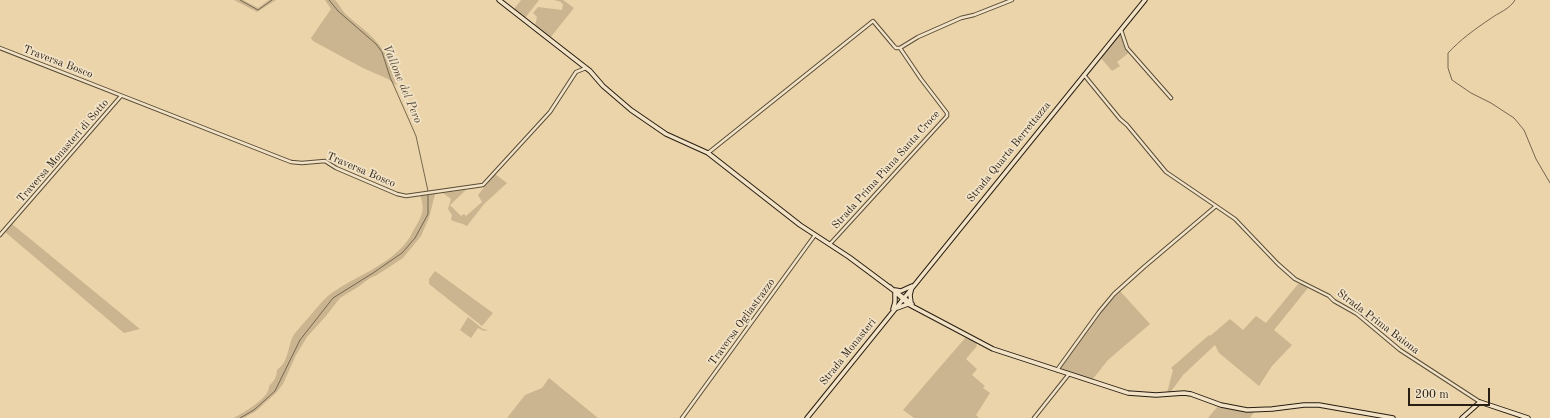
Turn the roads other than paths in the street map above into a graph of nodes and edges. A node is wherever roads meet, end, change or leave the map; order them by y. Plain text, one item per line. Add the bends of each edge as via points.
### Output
1 (499, 0) edge
2 (1012, 0) edge
3 (1144, 0) edge
4 (1120, 29) junction
5 (0, 48) edge
6 (900, 48) junction
7 (586, 68) junction
8 (1084, 74) junction
9 (121, 96) junction
10 (1171, 98) dead end
11 (708, 153) junction
12 (1216, 206) junction
13 (0, 235) edge
14 (815, 235) junction
15 (830, 244) junction
16 (913, 286) junction
17 (895, 292) junction
18 (903, 298) junction
19 (910, 304) junction
20 (891, 313) junction
21 (1057, 370) junction
22 (1069, 374) junction
23 (1480, 402) junction
24 (682, 418) edge
25 (807, 418) edge
26 (1034, 418) edge
27 (1393, 418) edge
28 (1462, 418) edge
29 (1528, 418) edge

1 - 7 street
2 - 6 street via 961,18
3 - 4 street, Strada Quarta Berrettazza
4 - 8 street, Strada Quarta Berrettazza
4 - 10 street via 1127,48
5 - 9 street, Traversa Bosco
6 - 11 street, Strada Prima Piana Santa Croce via 894,46 872,21
6 - 15 street, Strada Prima Piana Santa Croce via 947,116
7 - 9 street, Traversa Bosco via 576,72 550,112 484,185 406,196 336,168 325,161 291,162
7 - 11 street via 602,86 657,129
8 - 12 street, Strada Prima Baiona via 1166,172
8 - 16 street, Strada Quarta Berrettazza
9 - 13 street, Traversa Monasteri di Sotto
11 - 14 street
12 - 21 street via 1114,294
12 - 23 street, Strada Prima Baiona via 1235,219 1295,279 1357,314 1400,350
14 - 15 street
14 - 24 street, Traversa Ogliastrazzo
15 - 17 street
16 - 17 street
16 - 18 street, Strada Quarta Berrettazza
16 - 19 street
17 - 18 street
17 - 20 street via 896,302
18 - 19 street
18 - 20 street, Strada Monasteri
19 - 20 street via 900,306
19 - 21 street via 993,349
20 - 25 street, Strada Monasteri
21 - 22 street
22 - 26 street
22 - 27 street via 1128,393 1191,394 1239,409 1319,405
23 - 28 street
23 - 29 street

